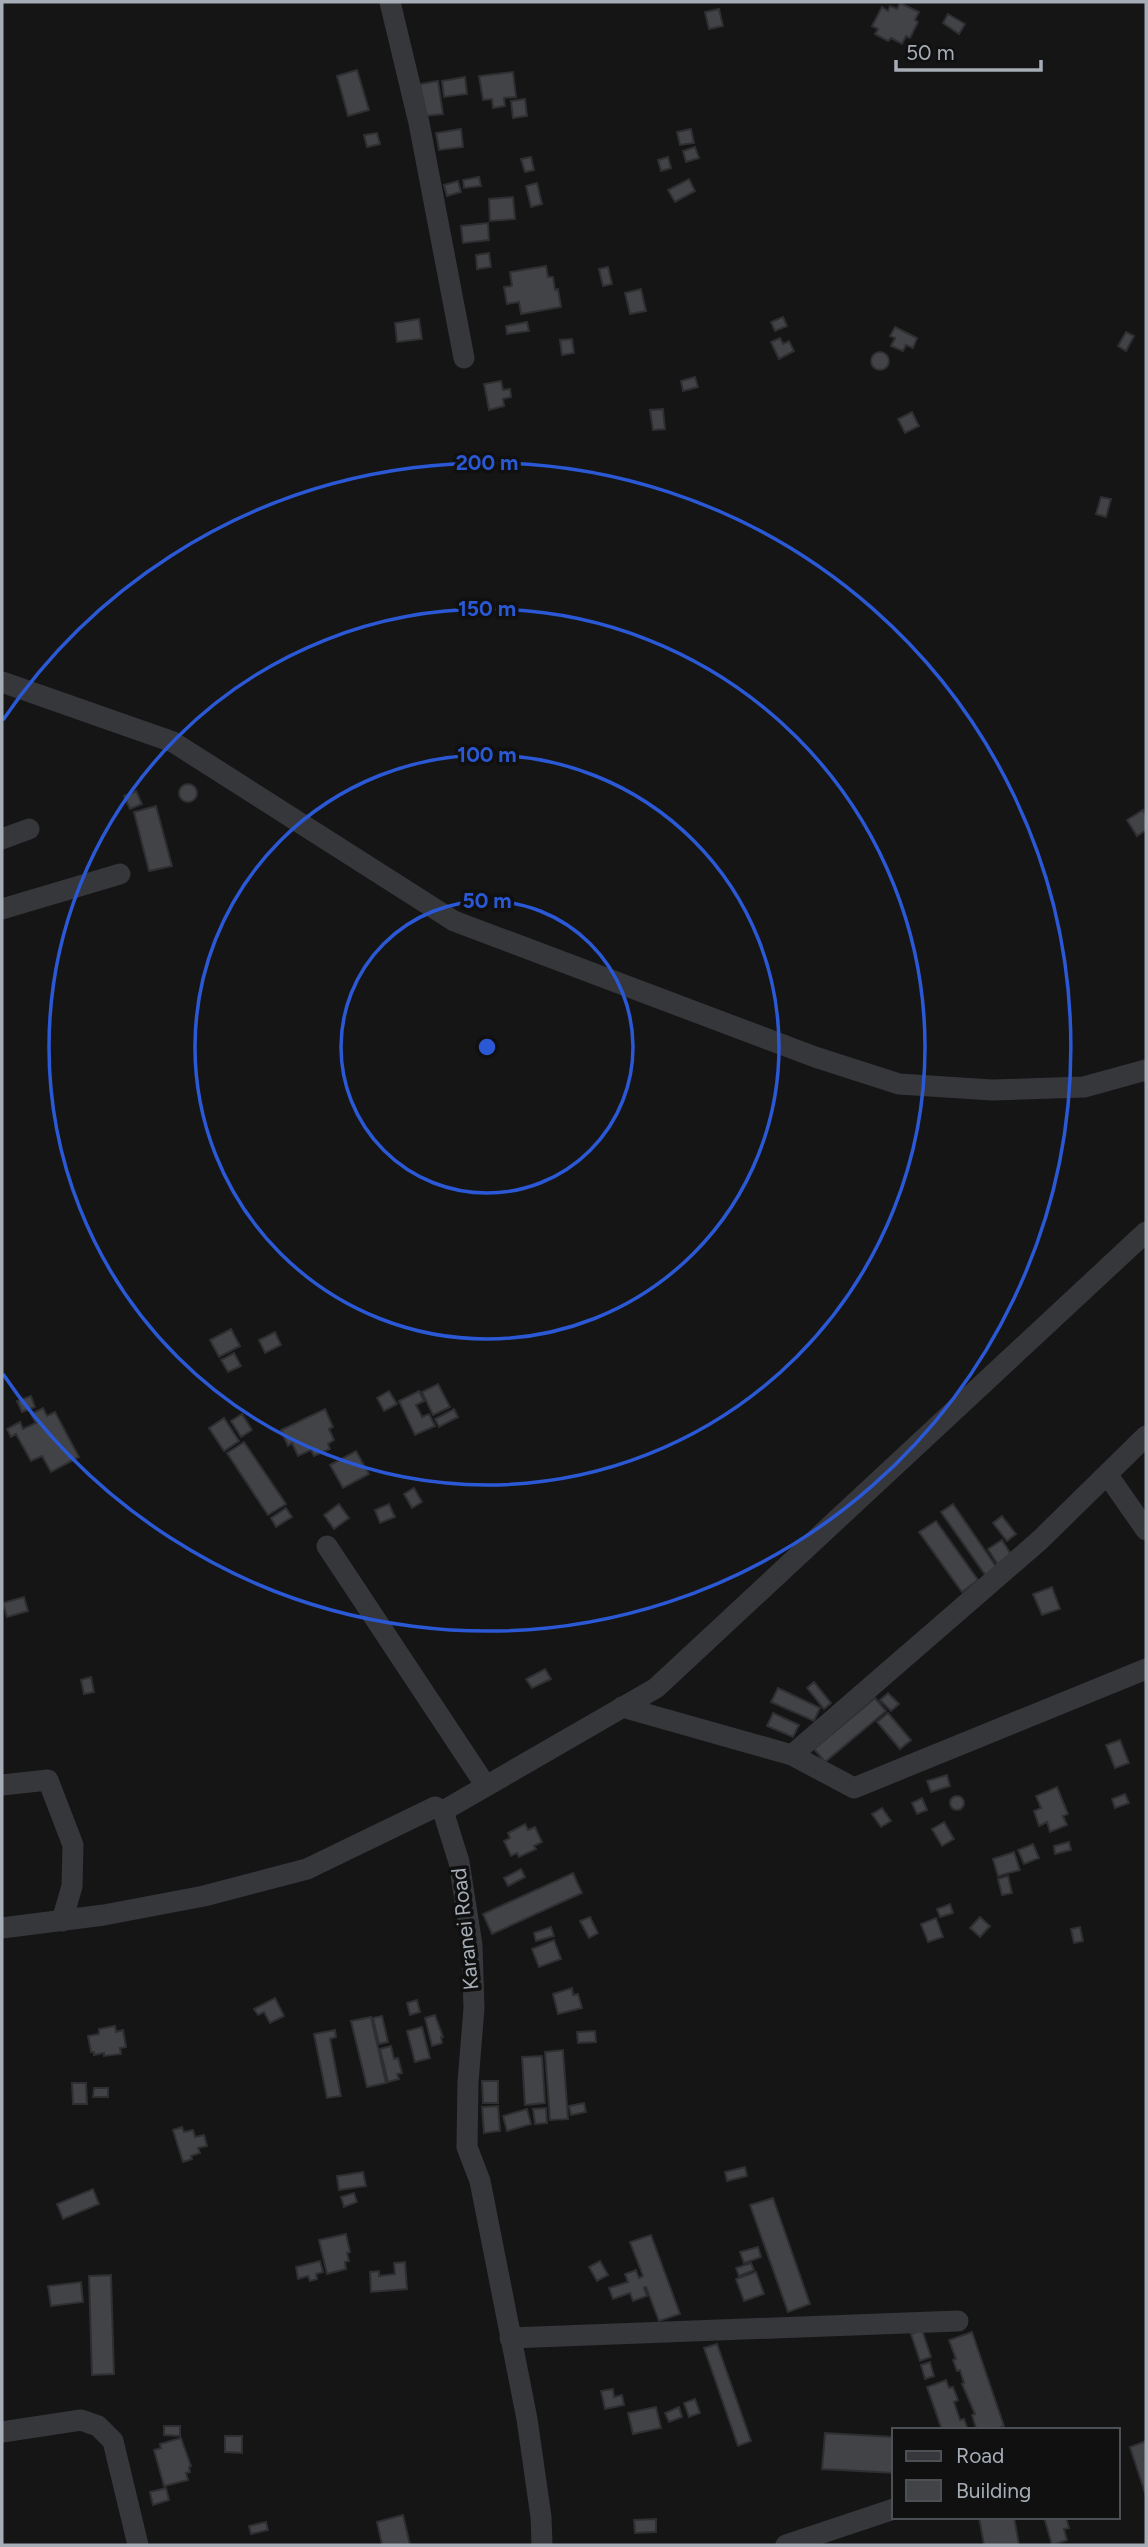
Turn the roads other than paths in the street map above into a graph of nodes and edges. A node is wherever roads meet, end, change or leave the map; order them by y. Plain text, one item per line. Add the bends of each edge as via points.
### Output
1 (390, 2) edge
2 (464, 358) dead end
3 (2, 682) edge
4 (29, 829) dead end
5 (2, 839) edge
6 (120, 874) dead end
7 (2, 909) edge
8 (1146, 1070) edge
9 (1146, 1232) edge
10 (1146, 1436) edge
11 (1107, 1474) junction
12 (1146, 1530) edge
13 (327, 1546) dead end
14 (1146, 1669) edge
15 (622, 1707) junction
16 (792, 1755) junction
17 (2, 1785) edge
18 (486, 1786) junction
19 (443, 1811) junction
20 (62, 1921) junction
21 (2, 1928) edge
22 (958, 2320) dead end
23 (510, 2338) junction
24 (2, 2432) edge
25 (892, 2510) edge
26 (138, 2545) edge
27 (542, 2545) edge
28 (786, 2545) edge

1 - 2 street via 419,123
3 - 8 street via 173,742 454,921 815,1057 899,1084 992,1090 1084,1087
4 - 5 street
6 - 7 street
9 - 15 street via 656,1688
10 - 11 street
11 - 12 street
11 - 16 street via 1040,1540
13 - 18 street
14 - 16 street via 854,1788
15 - 16 street
15 - 18 street
17 - 20 street via 48,1780 73,1845 72,1886
18 - 19 street
19 - 20 street via 435,1807 307,1869 204,1896
19 - 23 street, Karanei Road via 459,1862 472,1945 474,2008 467,2147 480,2181
20 - 21 street
22 - 23 street
23 - 27 street, Karanei Road via 527,2419
24 - 26 street via 81,2420 98,2426 113,2441
25 - 28 street

